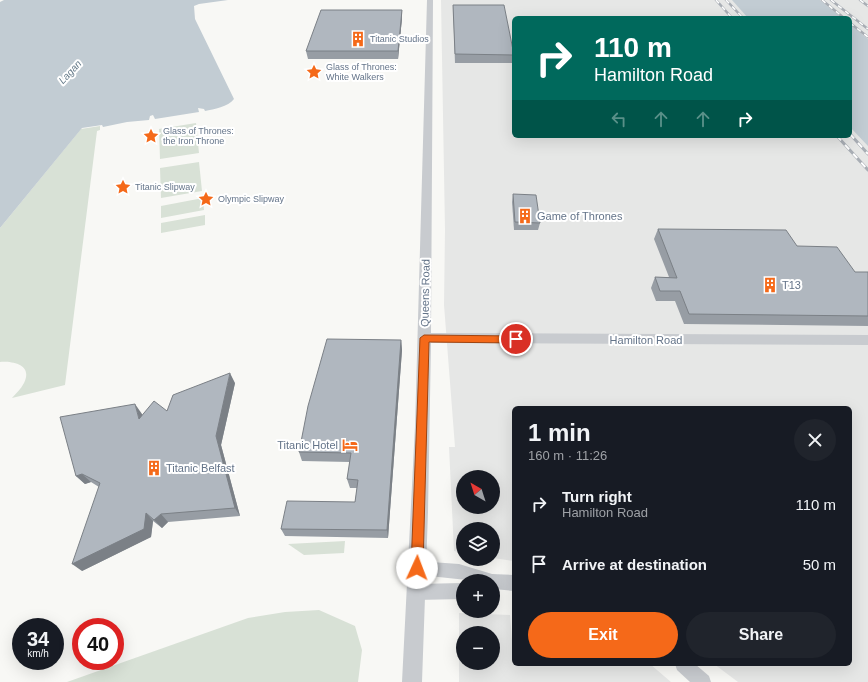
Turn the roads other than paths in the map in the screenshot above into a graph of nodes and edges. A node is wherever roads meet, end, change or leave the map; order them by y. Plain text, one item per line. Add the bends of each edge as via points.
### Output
1 (430, 0) edge
2 (424, 338) junction
3 (868, 340) edge
4 (417, 568) junction
5 (468, 574) edge
6 (500, 582) edge
7 (512, 583) edge
8 (456, 591) edge
9 (416, 592) junction
10 (685, 666) edge
11 (412, 682) edge
12 (703, 682) edge

1 - 2 street, Queens Road
2 - 3 street, Hamilton Road
2 - 4 street, Queens Road
4 - 5 street
4 - 9 street, Queens Road
6 - 7 street
8 - 9 street
9 - 11 street, Queens Road
10 - 12 street

